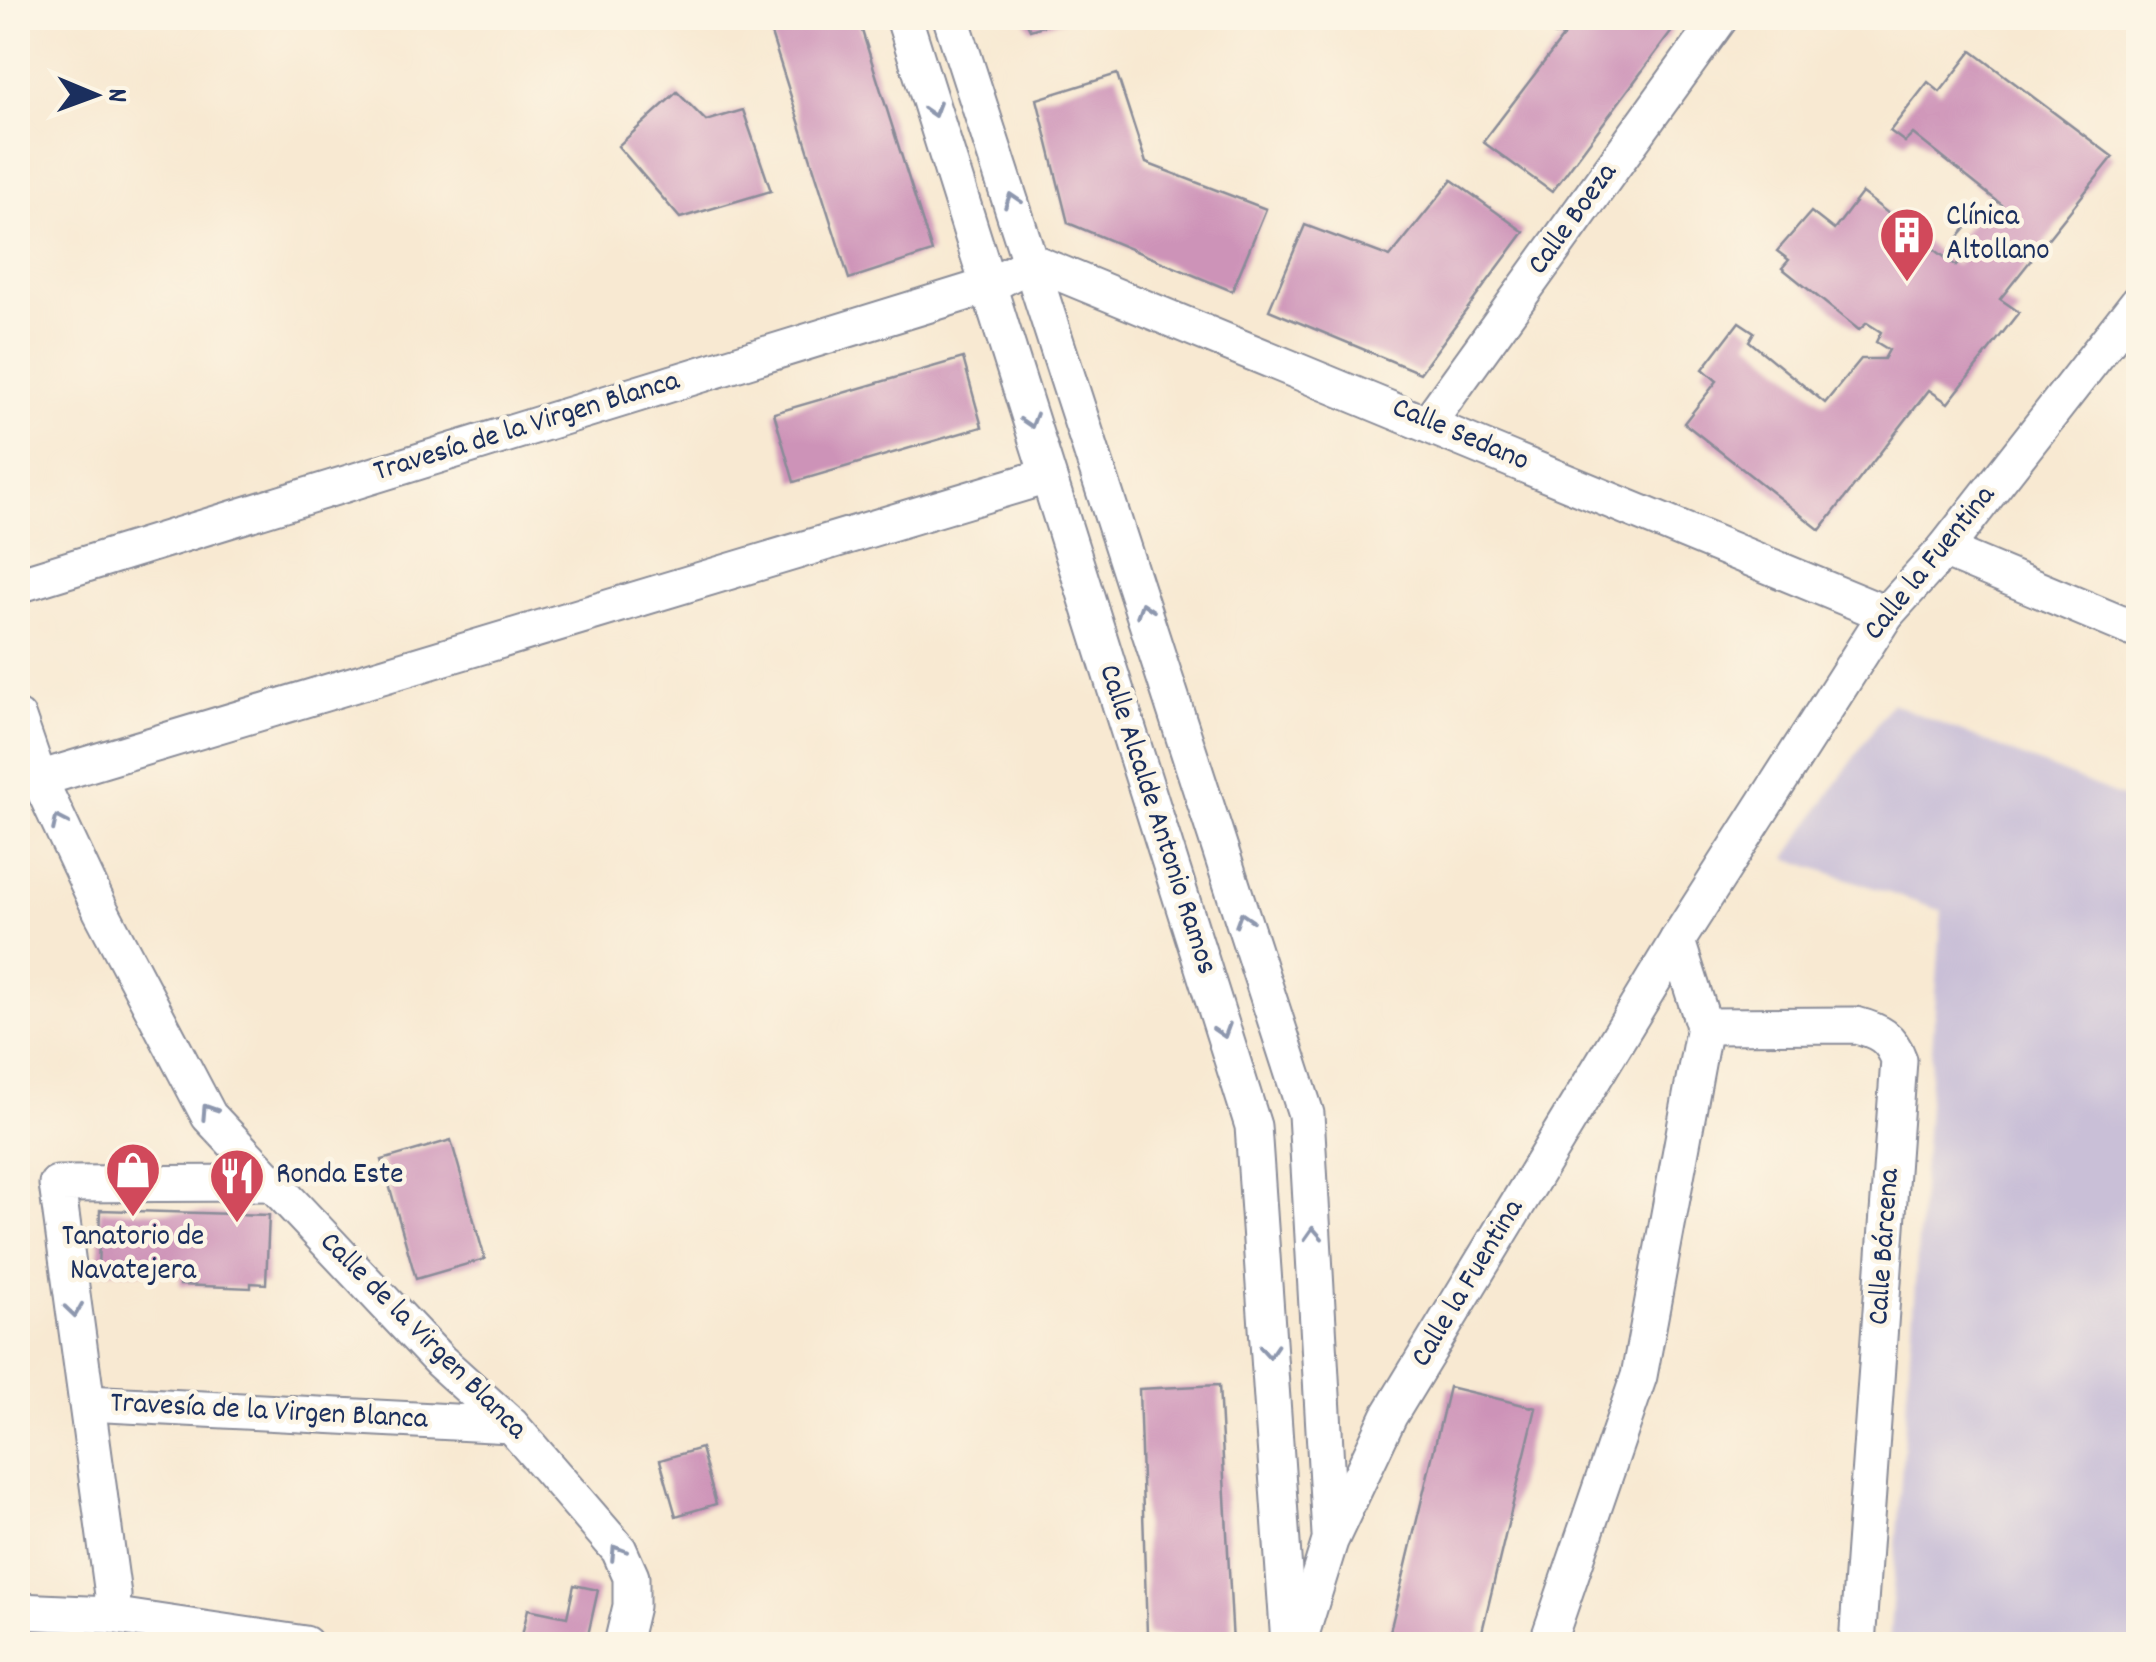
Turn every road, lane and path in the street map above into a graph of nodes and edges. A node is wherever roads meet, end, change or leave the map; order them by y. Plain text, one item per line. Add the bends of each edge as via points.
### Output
1 (904, 18) edge
2 (951, 18) edge
3 (1720, 18) edge
4 (1032, 262) junction
5 (988, 286) junction
6 (2138, 302) edge
7 (1428, 423) junction
8 (1047, 476) junction
9 (1944, 550) junction
10 (18, 584) edge
11 (1886, 614) junction
12 (2138, 632) edge
13 (18, 718) edge
14 (39, 779) junction
15 (1677, 941) junction
16 (1704, 1026) junction
17 (273, 1183) junction
18 (87, 1403) junction
19 (512, 1426) junction
20 (1330, 1541) junction
21 (18, 1611) edge
22 (110, 1615) junction
23 (213, 1637) edge
24 (305, 1644) edge
25 (622, 1644) edge
26 (1289, 1644) edge
27 (1298, 1644) edge
28 (1547, 1644) edge
29 (1857, 1644) edge

1 -> 5 street, Calle Alcalde Antonio Ramos
4 -> 2 street, Calle Alcalde Antonio Ramos
3 - 7 street, Calle Boeza
4 - 5 street, Travesía de la Virgen Blanca
4 - 7 street, Calle Sedano
20 -> 4 street, Calle Alcalde Antonio Ramos via 1306,1114
5 -> 8 street, Calle Alcalde Antonio Ramos
5 - 10 street, Travesía de la Virgen Blanca
6 - 9 street, Calle la Fuentina
7 - 11 street, Calle Sedano
8 - 14 street
8 -> 26 street, Calle Alcalde Antonio Ramos via 1253,1126
9 - 11 street, Calle la Fuentina
9 - 12 street
11 - 15 street, Calle la Fuentina
13 - 14 street, Calle de la Virgen Blanca
17 -> 14 street, Calle de la Virgen Blanca via 209,1116
15 - 16 street
15 - 20 street, Calle la Fuentina via 1389,1416
16 - 28 street via 1638,1376
16 - 29 street, Calle Bárcena via 1856,1026 1880,1032 1899,1060
17 -> 18 street, Travesía de la Virgen Blanca via 58,1184
17 - 19 street, Calle de la Virgen Blanca via 440,1361
18 - 19 street, Travesía de la Virgen Blanca
18 - 22 street, Travesía de la Virgen Blanca
25 -> 19 street, Calle de la Virgen Blanca via 631,1577 619,1550
20 - 27 street, Calle la Fuentina
21 - 22 street
22 - 23 street
23 - 24 street

